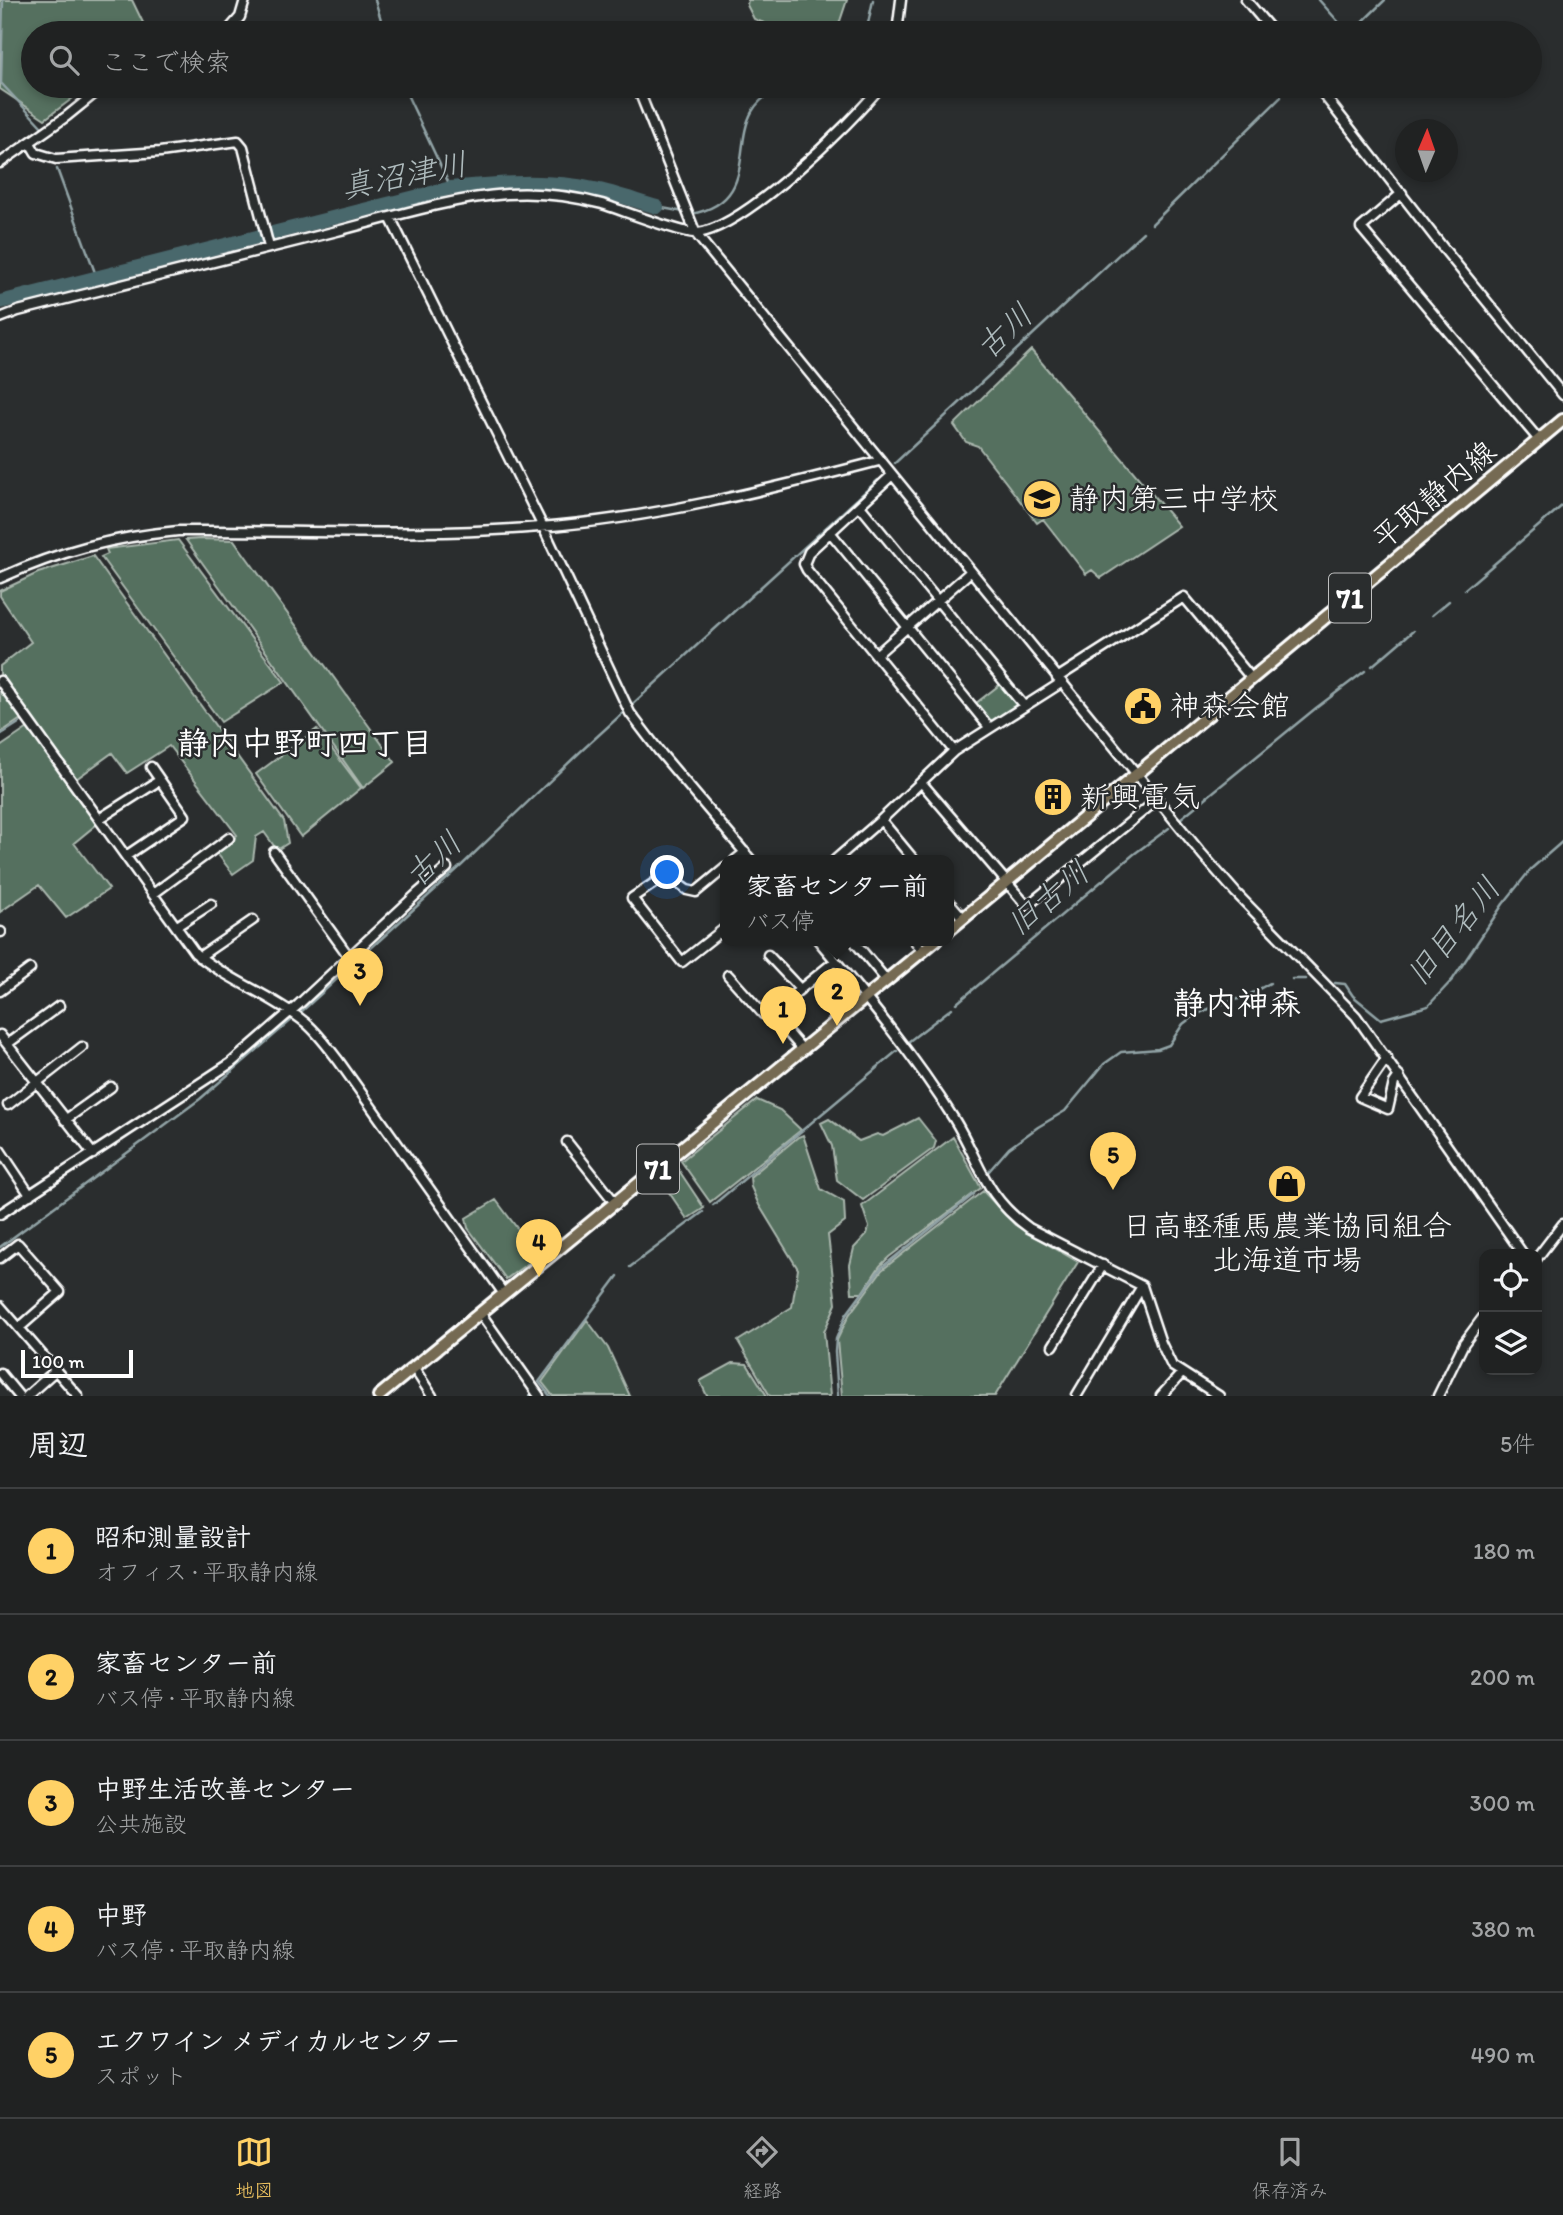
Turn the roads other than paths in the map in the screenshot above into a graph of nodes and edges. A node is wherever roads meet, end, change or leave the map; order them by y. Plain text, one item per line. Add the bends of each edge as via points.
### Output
1 (245, 0) edge
2 (901, 0) edge
3 (1246, 0) edge
4 (236, 21) edge
5 (898, 21) edge
6 (1264, 21) edge
7 (89, 98) edge
8 (642, 98) edge
9 (872, 98) edge
10 (1326, 98) edge
11 (30, 144) junction
12 (0, 163) edge
13 (1402, 194) junction
14 (390, 217) junction
15 (696, 234) junction
16 (269, 244) junction
17 (0, 318) edge
18 (1563, 395) edge
19 (1563, 420) edge
20 (1539, 440) junction
21 (879, 461) junction
22 (891, 476) junction
23 (859, 506) junction
24 (543, 527) junction
25 (830, 532) junction
26 (970, 572) junction
27 (0, 578) edge
28 (938, 601) junction
29 (907, 628) junction
30 (876, 655) junction
31 (1252, 679) junction
32 (0, 681) edge
33 (1059, 681) junction
34 (1024, 706) junction
35 (989, 727) junction
36 (954, 751) junction
37 (151, 767) dead end
38 (1137, 775) junction
39 (160, 780) junction
40 (921, 782) junction
41 (1157, 800) junction
42 (99, 819) junction
43 (881, 820) junction
44 (229, 838) dead end
45 (274, 852) dead end
46 (745, 852) junction
47 (741, 855) edge
48 (747, 855) edge
49 (843, 855) edge
50 (910, 855) edge
51 (126, 856) junction
52 (447, 868) dead end
53 (720, 872) edge
54 (1006, 883) junction
55 (153, 894) junction
56 (211, 904) dead end
57 (954, 908) edge
58 (963, 918) junction
59 (253, 920) dead end
60 (177, 926) junction
61 (954, 926) edge
62 (720, 932) edge
63 (823, 946) edge
64 (858, 946) edge
65 (919, 946) edge
66 (929, 946) edge
67 (923, 951) junction
68 (768, 955) dead end
69 (199, 957) junction
70 (350, 958) junction
71 (835, 961) junction
72 (30, 969) dead end
73 (727, 975) dead end
74 (887, 981) junction
75 (800, 989) junction
76 (0, 991) edge
77 (867, 998) junction
78 (60, 1006) dead end
79 (290, 1012) junction
80 (771, 1013) junction
81 (0, 1035) edge
82 (7, 1045) junction
83 (82, 1047) dead end
84 (803, 1050) junction
85 (0, 1052) edge
86 (1387, 1058) junction
87 (1399, 1076) junction
88 (36, 1083) junction
89 (111, 1087) dead end
90 (8, 1105) dead end
91 (65, 1120) junction
92 (567, 1142) dead end
93 (0, 1150) edge
94 (93, 1154) junction
95 (30, 1195) junction
96 (616, 1203) junction
97 (0, 1214) edge
98 (1563, 1224) edge
99 (1520, 1249) edge
100 (1542, 1251) edge
101 (0, 1258) edge
102 (1103, 1265) junction
103 (1142, 1286) junction
104 (505, 1294) junction
105 (0, 1306) edge
106 (481, 1314) junction
107 (1479, 1323) edge
108 (19, 1328) junction
109 (1053, 1346) dead end
110 (414, 1367) junction
111 (56, 1370) junction
112 (0, 1373) edge
113 (1182, 1373) junction
114 (1077, 1395) edge
115 (19, 1396) edge
116 (27, 1396) edge
117 (78, 1396) edge
118 (379, 1396) edge
119 (432, 1396) edge
120 (539, 1396) edge
121 (1161, 1396) edge
122 (1219, 1396) edge
123 (1438, 1396) edge

1 - 4 street
2 - 5 street
3 - 6 street
7 - 11 street
8 - 15 street
9 - 15 street via 763,198 722,225
10 - 13 street
11 - 12 street
11 - 16 street via 36,153 56,159 238,141
13 - 18 street
13 - 20 street via 1361,228
14 - 15 street via 477,197 527,193 599,204
14 - 16 street
14 - 24 street
15 - 21 street
16 - 17 street
19 - 20 main road, 平取静内線 / 71
20 - 31 main road, 平取静内線 / 71
21 - 22 street
21 - 24 street via 704,504
22 - 23 street
22 - 26 street
23 - 25 street
23 - 28 street
24 - 27 street via 454,532 175,531 66,551
24 - 46 street via 628,709
25 - 29 street
25 - 30 street via 805,558 807,570
26 - 28 street
26 - 33 street
28 - 29 street
28 - 34 street
29 - 30 street
29 - 35 street
30 - 36 street
31 - 33 street via 1184,597
31 - 38 main road, 平取静内線 / 71
32 - 42 street
33 - 34 street
33 - 38 street
34 - 35 street
35 - 36 street
36 - 40 street
37 - 39 street
38 - 41 street
38 - 54 main road, 平取静内線 / 71
39 - 42 street
39 - 51 street via 186,816
40 - 43 street
40 - 54 street
41 - 54 street via 1027,906
41 - 86 street via 1236,893 1356,1016
42 - 51 street
43 - 49 street
43 - 50 street
44 - 55 street
45 - 70 street
46 - 47 street
46 - 48 street
51 - 55 street
52 - 70 street
53 - 62 street via 696,892 666,876 632,898 682,962
54 - 58 main road, 平取静内線 / 71
55 - 60 street
56 - 60 street
57 - 58 street
58 - 61 main road, 平取静内線 / 71
59 - 69 street
60 - 69 street
63 - 71 street
64 - 74 street
65 - 67 street
66 - 67 main road, 71
67 - 74 main road, 71
68 - 75 street
69 - 79 street
70 - 79 street
71 - 75 street
71 - 77 street
72 - 76 street
73 - 80 street via 764,1014
74 - 77 main road, 71
75 - 80 street
77 - 84 main road, 71
77 - 102 street via 955,1121 1000,1203 1029,1228
78 - 82 street
79 - 94 street via 231,1063
79 - 104 street via 317,1034 338,1060
80 - 84 street
81 - 82 street
82 - 85 street
82 - 88 street
83 - 88 street
84 - 96 main road, 71
86 - 87 street
86 - 87 street via 1360,1097 1388,1109
87 - 99 street
88 - 90 street
88 - 91 street
89 - 91 street
91 - 94 street
92 - 96 street
93 - 95 street
94 - 95 street
95 - 97 street
96 - 104 main road, 71
98 - 100 street
101 - 108 street via 18,1244 60,1292
102 - 103 street
102 - 109 street
103 - 113 street via 1163,1348 1172,1366
103 - 114 street
104 - 106 main road, 71
105 - 108 street
106 - 110 main road, 71
106 - 120 street
107 - 123 street
108 - 111 street
110 - 118 main road, 71
110 - 119 street
111 - 116 street
111 - 117 street
112 - 115 street
113 - 121 street
113 - 122 street

